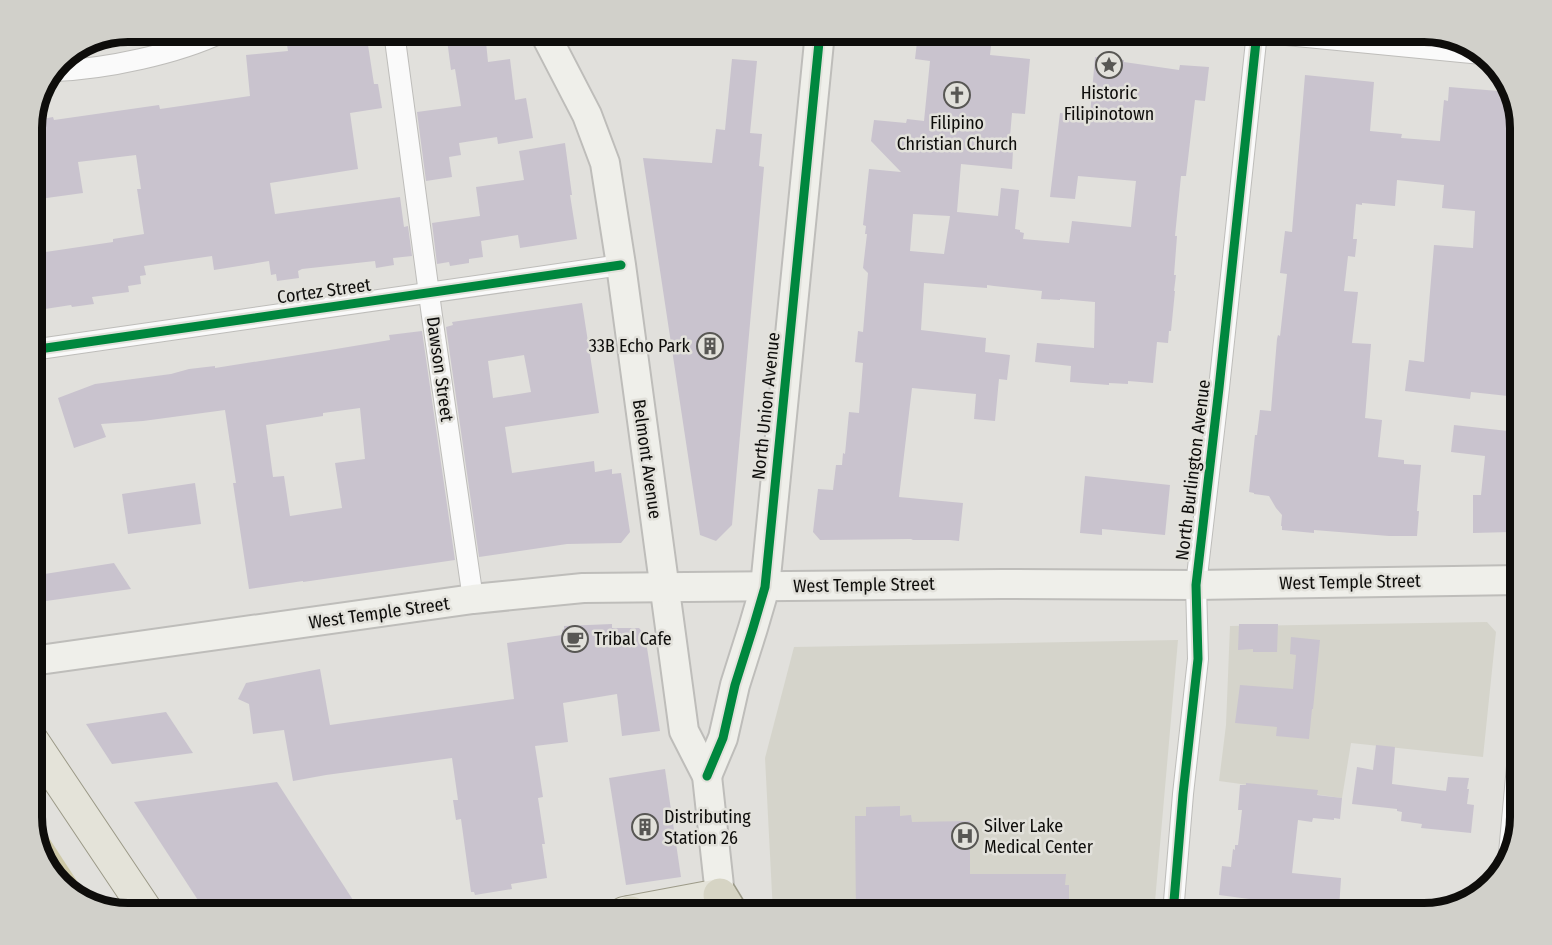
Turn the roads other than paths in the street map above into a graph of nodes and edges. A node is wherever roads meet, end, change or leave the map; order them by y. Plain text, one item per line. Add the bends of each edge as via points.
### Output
1 (174, 42) edge
2 (395, 42) edge
3 (549, 42) edge
4 (819, 42) edge
5 (1255, 42) edge
6 (1359, 42) edge
7 (1463, 52) edge
8 (65, 70) edge
9 (621, 265) junction
10 (430, 293) junction
11 (42, 349) edge
12 (1510, 580) edge
13 (1196, 585) junction
14 (765, 586) junction
15 (664, 587) junction
16 (473, 599) junction
17 (42, 660) edge
18 (42, 755) edge
19 (706, 776) junction
20 (141, 903) edge
21 (721, 903) edge
22 (1174, 903) edge

1 - 8 street via 128,61
2 - 10 street, Dawson Street
3 - 9 main road, Belmont Avenue via 605,163
4 - 14 main road, North Union Avenue
5 - 13 street, North Burlington Avenue
6 - 7 street
9 - 10 street, Cortez Street
9 - 15 main road, Belmont Avenue
10 - 11 street, Cortez Street
10 - 16 street, Dawson Street
12 - 13 main road, West Temple Street
13 - 14 main road, West Temple Street
13 - 22 street, North Burlington Avenue via 1198,659
14 - 15 main road, West Temple Street
14 - 19 main road, North Union Avenue via 723,738
15 - 16 main road, West Temple Street via 583,588
15 - 19 main road, Belmont Avenue via 684,732
16 - 17 main road, West Temple Street
18 - 20 main road
19 - 21 main road, Belmont Avenue

